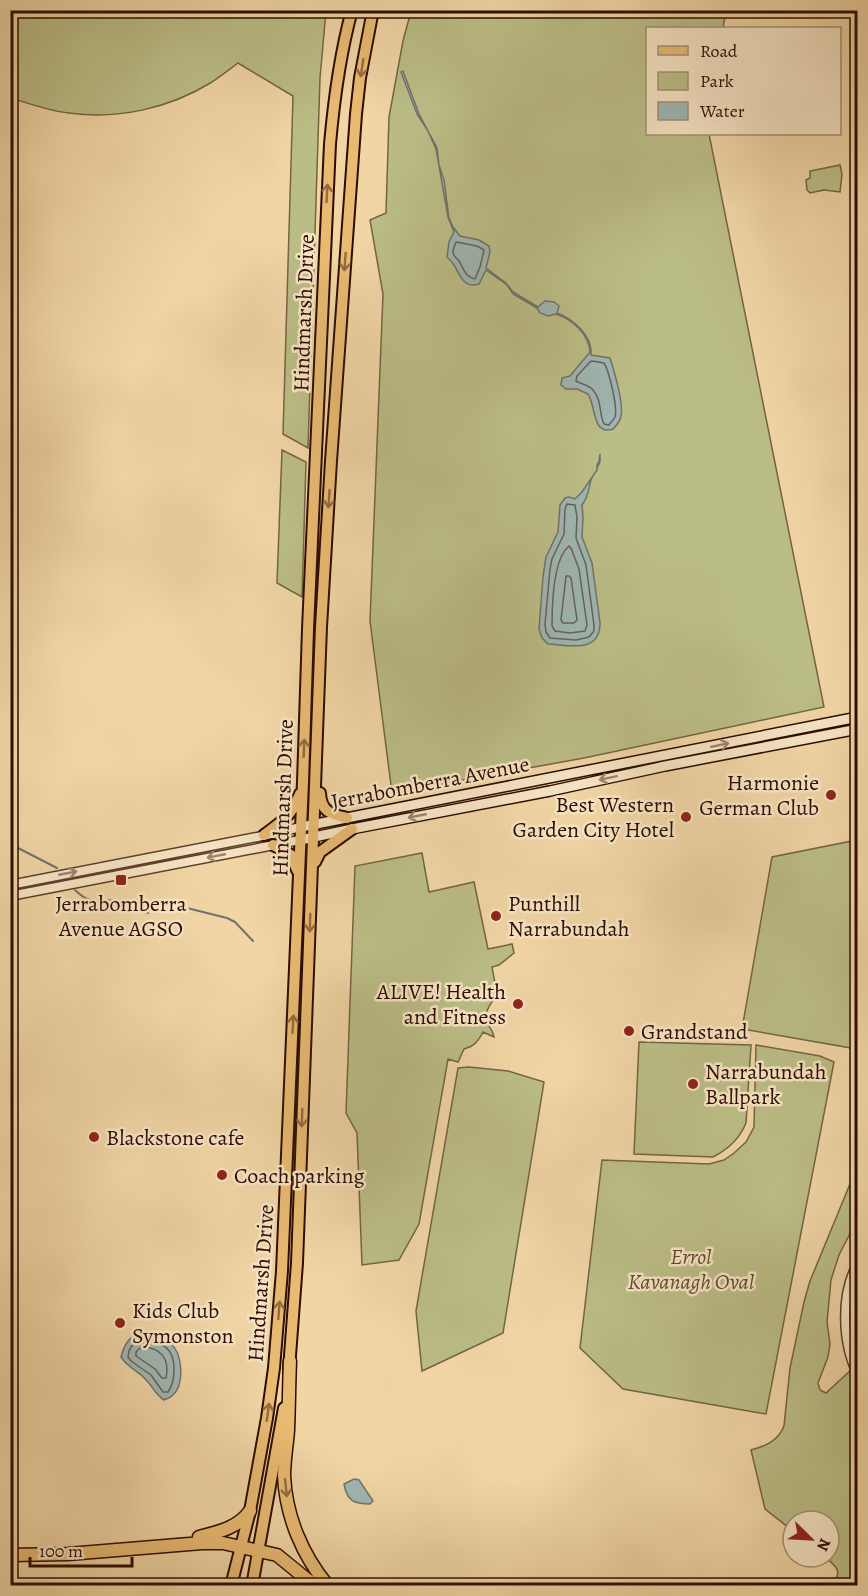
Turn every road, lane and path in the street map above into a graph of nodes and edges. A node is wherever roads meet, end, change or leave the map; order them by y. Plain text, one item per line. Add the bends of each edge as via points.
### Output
1 (352, 10) edge
2 (373, 10) edge
3 (316, 461) junction
4 (331, 461) junction
5 (858, 717) edge
6 (858, 729) edge
7 (317, 751) junction
8 (303, 782) junction
9 (522, 784) junction
10 (497, 789) junction
11 (511, 797) junction
12 (350, 823) junction
13 (314, 825) junction
14 (301, 827) junction
15 (264, 836) junction
16 (314, 837) junction
17 (300, 840) junction
18 (273, 845) junction
19 (142, 859) junction
20 (313, 865) junction
21 (144, 870) junction
22 (299, 873) junction
23 (10, 885) edge
24 (10, 896) edge
25 (858, 1263) edge
26 (290, 1360) junction
27 (858, 1375) edge
28 (250, 1511) junction
29 (154, 1547) junction
30 (241, 1547) junction
31 (259, 1552) junction
32 (10, 1555) edge
33 (231, 1586) edge
34 (252, 1586) edge
35 (315, 1586) edge
36 (328, 1586) edge

3 -> 1 main road, Hindmarsh Drive via 330,144 334,94
2 -> 4 main road, Hindmarsh Drive via 356,114
3 - 4 main road
8 -> 3 main road, Hindmarsh Drive
4 -> 7 main road, Hindmarsh Drive
9 -> 5 main road, Jerrabomberra Avenue
6 -> 11 main road, Jerrabomberra Avenue
7 - 12 main road via 321,804
7 - 13 main road, Hindmarsh Drive
8 - 14 main road, Hindmarsh Drive
8 - 15 main road via 291,812
9 - 10 main road, Jerrabomberra Avenue
9 - 11 main road
10 - 11 main road
10 - 12 main road, Jerrabomberra Avenue
11 -> 12 main road, Jerrabomberra Avenue
12 - 13 main road, Jerrabomberra Avenue
12 - 16 main road, Jerrabomberra Avenue
12 - 20 main road via 320,852
13 - 14 main road, Jerrabomberra Avenue
13 - 16 main road, Hindmarsh Drive
14 - 15 street, Jerrabomberra Avenue
14 - 17 main road, Hindmarsh Drive
15 - 19 street, Jerrabomberra Avenue
16 - 17 main road, Jerrabomberra Avenue
16 - 20 main road, Hindmarsh Drive
17 - 18 street, Jerrabomberra Avenue
17 - 22 main road, Hindmarsh Drive
18 -> 21 street, Jerrabomberra Avenue
18 - 22 main road via 291,855
19 - 21 street
23 -> 19 street, Jerrabomberra Avenue
20 -> 26 main road, Hindmarsh Drive
21 - 24 street, Jerrabomberra Avenue
28 -> 22 main road, Hindmarsh Drive via 267,1418 278,1320
25 - 27 street via 848,1288 846,1308 848,1346
26 - 31 main road, Hindmarsh Drive
26 -> 36 highway via 284,1462 288,1505 303,1548
28 - 29 highway via 239,1523 223,1530
28 - 30 main road, Hindmarsh Drive
29 - 30 highway via 212,1542
29 - 32 highway via 47,1556
30 - 31 highway
30 - 33 main road, Hindmarsh Drive
31 - 34 main road, Hindmarsh Drive
31 - 35 highway via 277,1555

